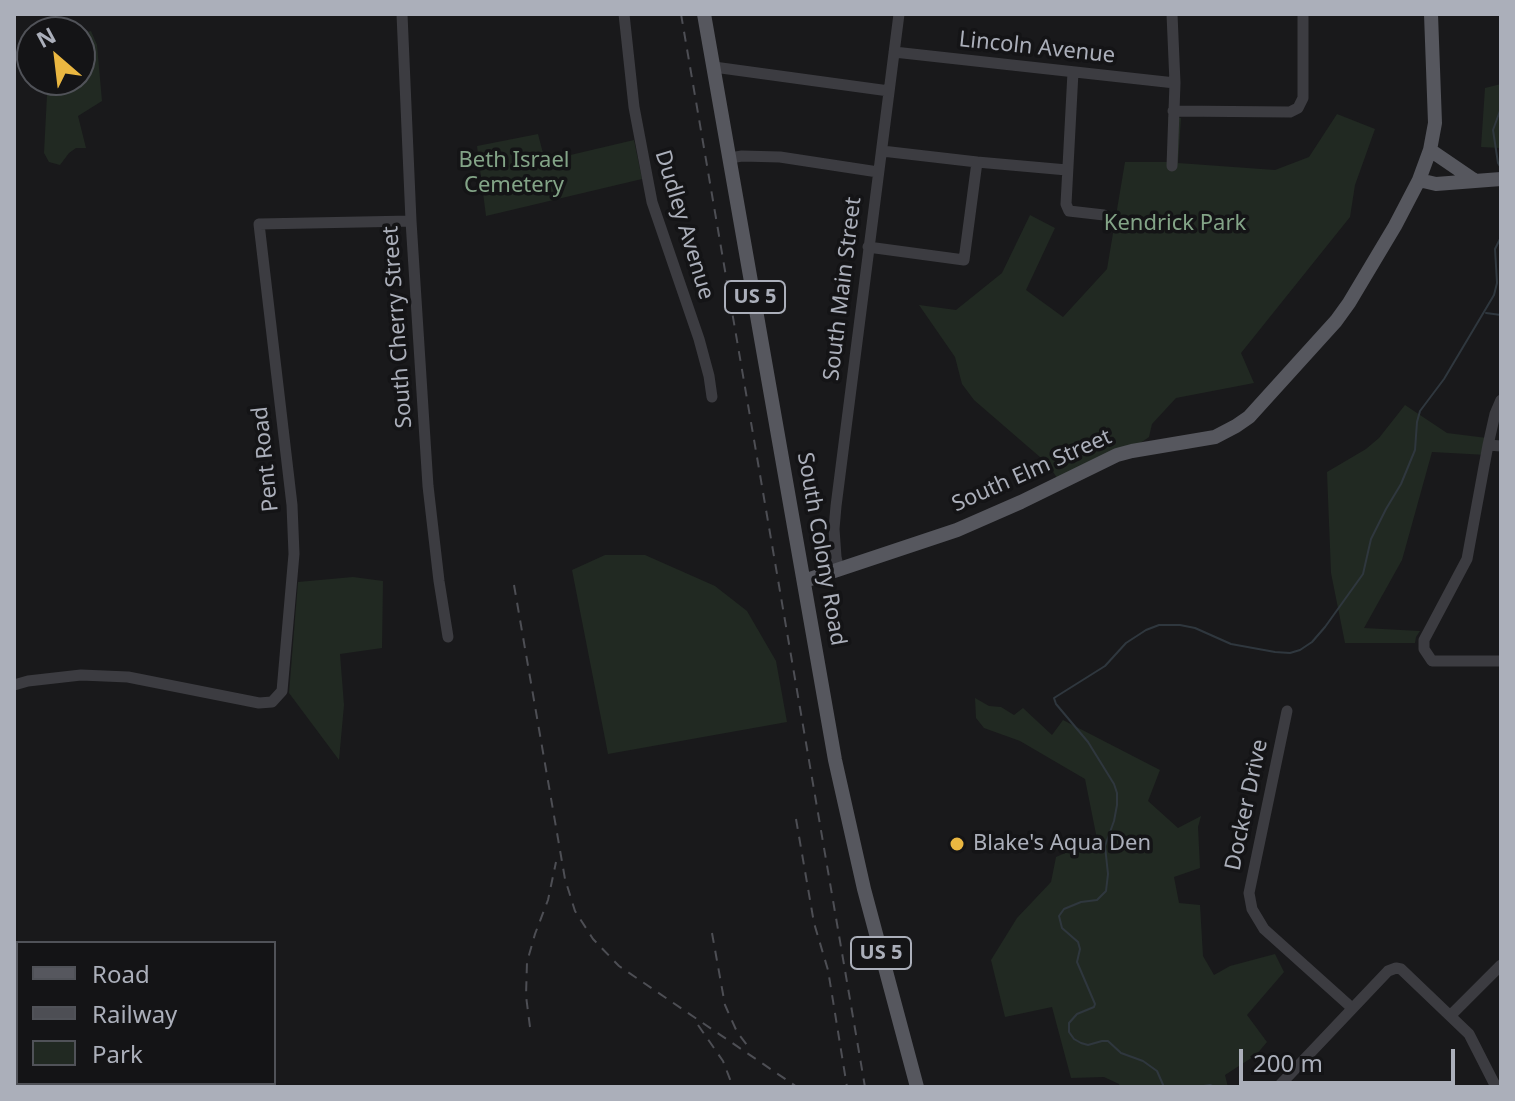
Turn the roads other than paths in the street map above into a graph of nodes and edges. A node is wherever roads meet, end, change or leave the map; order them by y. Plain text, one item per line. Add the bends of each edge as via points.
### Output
1 (402, 14) edge
2 (624, 14) edge
3 (704, 14) edge
4 (899, 14) edge
5 (1172, 14) edge
6 (1303, 14) edge
7 (1431, 14) edge
8 (894, 52) junction
9 (714, 67) junction
10 (1073, 72) junction
11 (1175, 83) junction
12 (889, 91) junction
13 (1173, 111) junction
14 (1430, 150) junction
15 (882, 151) junction
16 (730, 158) junction
17 (977, 162) junction
18 (1172, 166) dead end
19 (1067, 170) junction
20 (878, 172) junction
21 (1419, 180) junction
22 (1474, 180) junction
23 (1497, 180) edge
24 (1104, 215) dead end
25 (411, 221) junction
26 (868, 247) junction
27 (712, 397) dead end
28 (1501, 400) edge
29 (1488, 445) junction
30 (1501, 446) edge
31 (839, 570) junction
32 (804, 581) junction
33 (448, 637) dead end
34 (1501, 661) edge
35 (14, 685) edge
36 (1287, 711) dead end
37 (1501, 965) edge
38 (1352, 1008) junction
39 (1451, 1015) junction
40 (917, 1087) edge
41 (1278, 1087) edge
42 (1496, 1087) edge

1 - 25 street, South Cherry Street
2 - 27 street, Dudley Avenue via 652,202 699,339
3 - 9 main road, South Colony Road / US 5
4 - 8 street, South Main Street
5 - 11 street
6 - 13 street via 1303,98 1298,108
7 - 14 main road, South Elm Street via 1435,123
8 - 10 street, Lincoln Avenue
8 - 12 street, South Main Street
9 - 12 street
9 - 16 main road, South Colony Road / US 5
10 - 11 street, Lincoln Avenue
10 - 19 street
11 - 13 street
12 - 15 street, South Main Street
13 - 18 street
14 - 21 main road, South Elm Street
14 - 22 main road
15 - 17 street
15 - 20 street, South Main Street
16 - 20 street via 780,157
16 - 32 main road, South Colony Road / US 5
17 - 19 street
17 - 26 street via 964,260
19 - 24 street via 1069,211
20 - 26 street, South Main Street
21 - 22 main road
21 - 31 main road, South Elm Street via 1343,312 1236,426 1215,437 1117,455 957,530
22 - 23 main road
25 - 33 street, South Cherry Street via 428,481
25 - 35 street, Pent Road via 259,224 292,505 294,554 282,691 272,702 259,703 128,677 81,675
26 - 31 street, South Main Street via 836,506
28 - 29 street
29 - 30 street
29 - 34 street via 1467,559 1424,649 1432,661
31 - 32 main road, South Elm Street
32 - 40 main road, South Colony Road / US 5 via 848,825
36 - 38 street, Docker Drive via 1249,893 1252,909 1264,929
37 - 39 street
38 - 39 street via 1396,968
38 - 41 street
39 - 42 street via 1469,1034

